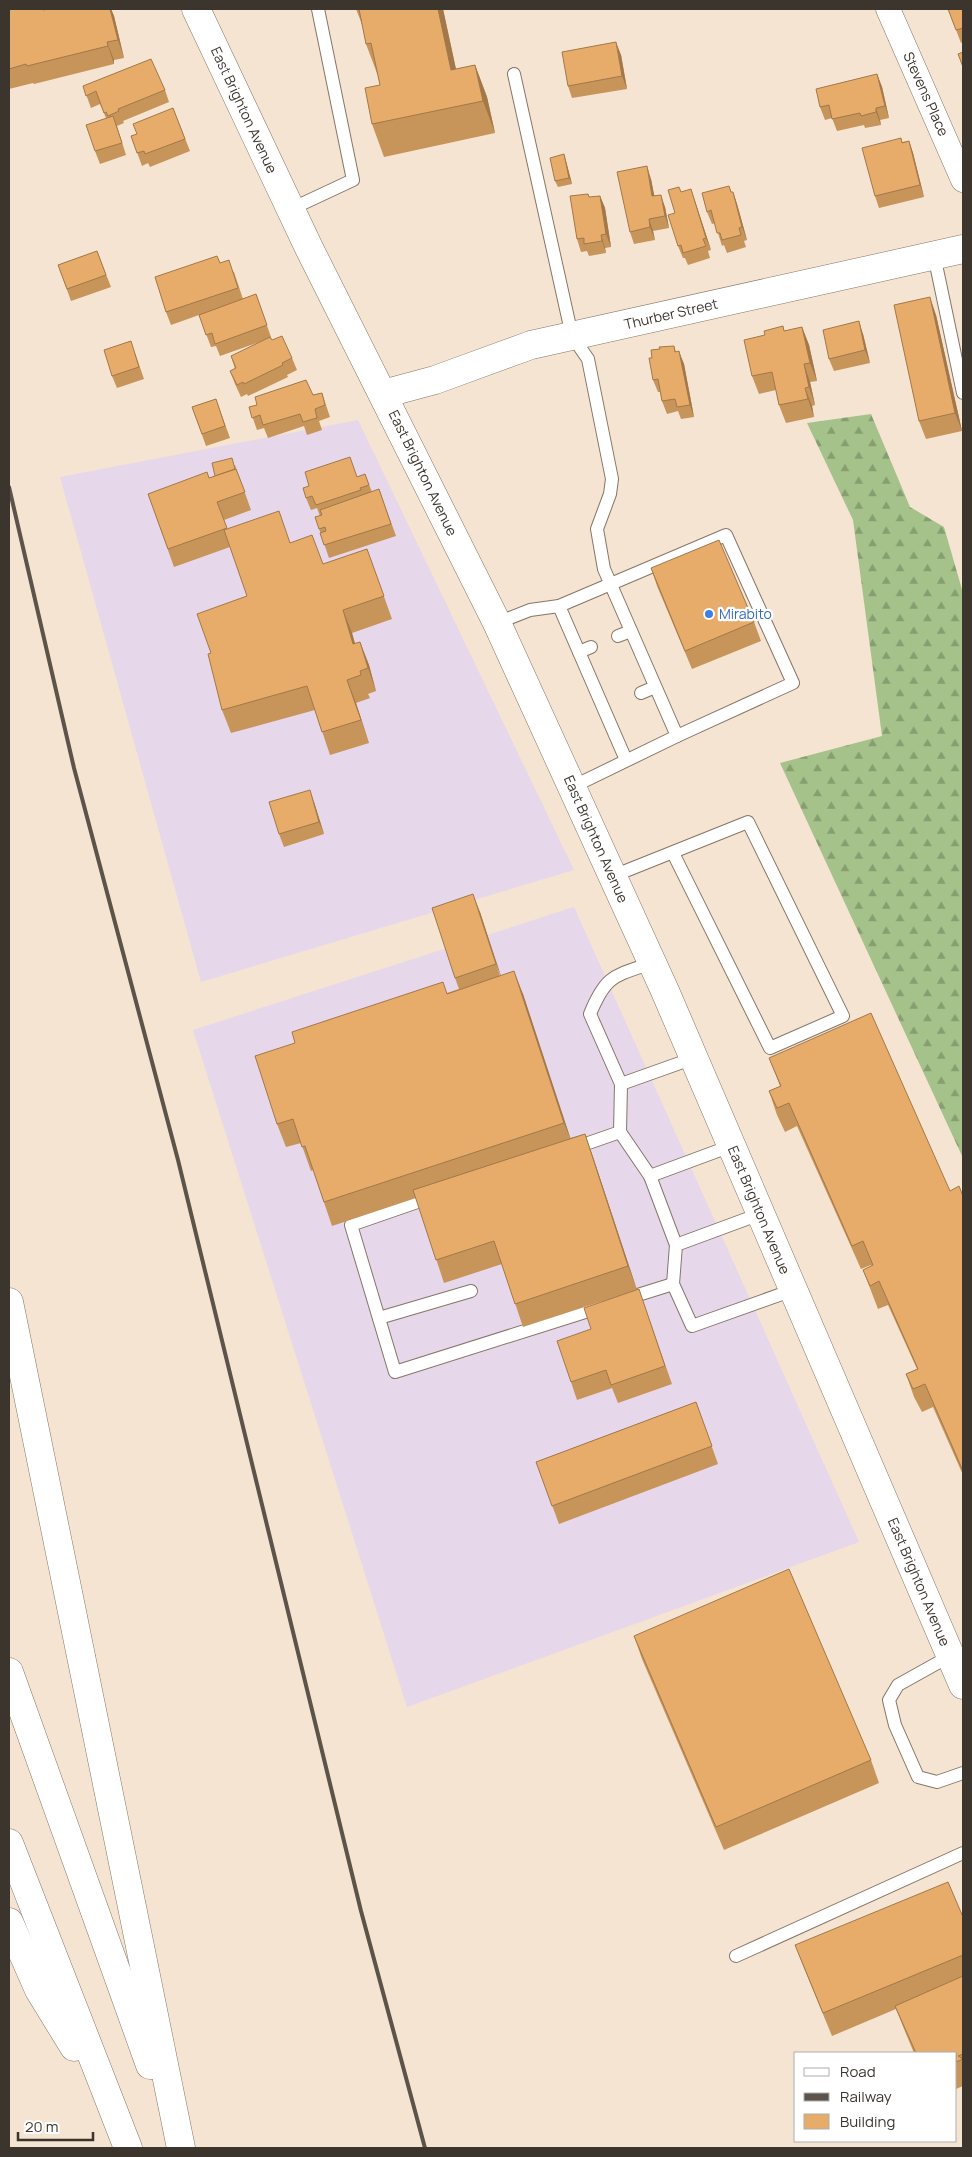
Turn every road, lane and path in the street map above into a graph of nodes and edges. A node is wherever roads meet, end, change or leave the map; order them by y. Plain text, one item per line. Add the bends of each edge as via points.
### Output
1 (196, 9) edge
2 (318, 9) edge
3 (888, 9) edge
4 (514, 74) dead end
5 (963, 180) edge
6 (291, 209) junction
7 (963, 248) edge
8 (934, 255) junction
9 (572, 336) junction
10 (963, 393) edge
11 (383, 394) junction
12 (610, 584) junction
13 (559, 606) junction
14 (497, 623) junction
15 (631, 630) junction
16 (618, 636) dead end
17 (591, 647) dead end
18 (579, 652) junction
19 (644, 662) junction
20 (632, 667) dead end
21 (655, 687) junction
22 (641, 693) dead end
23 (677, 736) junction
24 (626, 760) junction
25 (572, 787) junction
26 (674, 853) junction
27 (613, 876) junction
28 (652, 963) junction
29 (694, 1058) junction
30 (621, 1084) junction
31 (620, 1132) junction
32 (731, 1146) junction
33 (564, 1152) edge
34 (650, 1176) junction
35 (443, 1193) edge
36 (760, 1214) junction
37 (676, 1245) junction
38 (673, 1284) junction
39 (793, 1290) junction
40 (471, 1291) dead end
41 (9, 1302) edge
42 (379, 1318) junction
43 (950, 1656) junction
44 (9, 1672) edge
45 (963, 1685) edge
46 (963, 1773) edge
47 (9, 1843) edge
48 (963, 1853) edge
49 (9, 1922) edge
50 (736, 1956) dead end
51 (112, 2112) junction
52 (128, 2148) edge
53 (181, 2148) edge

1 - 6 main road, East Brighton Avenue
2 - 6 lane via 353,180
3 - 5 street, Stevens Place
4 - 9 lane
6 - 11 main road, East Brighton Avenue
7 - 8 main road, Thurber Street
8 - 9 main road, Thurber Street
8 - 10 lane
9 - 11 main road, Thurber Street via 531,345 435,380
9 - 12 lane via 588,359 612,479 597,529
11 - 14 main road, East Brighton Avenue
12 - 13 lane
12 - 15 lane
12 - 23 lane via 726,535 793,683
13 - 14 lane via 530,610
13 - 18 lane
14 - 25 main road, East Brighton Avenue
15 - 16 lane
15 - 19 lane
17 - 18 lane
18 - 24 lane via 598,681
19 - 20 lane
19 - 21 lane
21 - 22 lane
21 - 23 lane
23 - 24 lane
24 - 25 lane
25 - 27 main road, East Brighton Avenue
26 - 26 lane via 748,822 843,1016 770,1048
26 - 27 lane
27 - 28 main road, East Brighton Avenue
28 - 29 main road, East Brighton Avenue
28 - 30 lane via 616,976 600,991 590,1014
29 - 30 lane
29 - 32 main road, East Brighton Avenue
30 - 31 lane
31 - 33 lane
31 - 34 lane
32 - 34 lane
32 - 36 main road, East Brighton Avenue
34 - 37 lane
35 - 42 lane via 351,1225
36 - 37 lane
36 - 39 main road, East Brighton Avenue
37 - 38 lane
38 - 39 lane via 692,1326
38 - 42 lane via 395,1372
39 - 43 main road, East Brighton Avenue
40 - 42 lane
41 - 53 main road
43 - 45 main road, East Brighton Avenue
43 - 46 lane via 898,1685 890,1700 895,1724 918,1777 937,1782
44 - 53 main road
47 - 51 main road
48 - 50 lane
49 - 51 main road via 39,1990
51 - 52 main road

